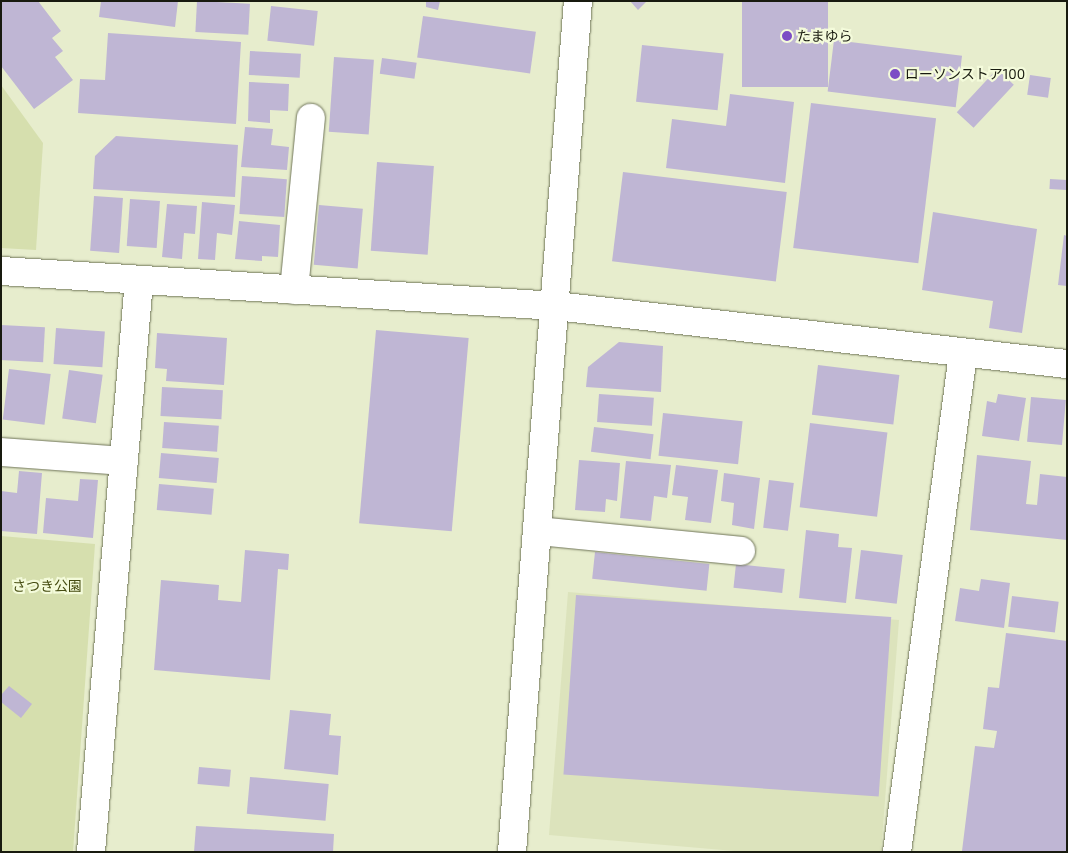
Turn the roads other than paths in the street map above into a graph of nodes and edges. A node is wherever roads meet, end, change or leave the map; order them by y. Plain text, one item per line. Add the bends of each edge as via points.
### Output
1 (578, 1) edge
2 (311, 118) dead end
3 (1, 271) edge
4 (139, 280) junction
5 (294, 290) junction
6 (556, 306) junction
7 (963, 354) junction
8 (1067, 364) edge
9 (1, 452) edge
10 (124, 460) junction
11 (538, 531) junction
12 (741, 551) dead end
13 (91, 852) edge
14 (512, 852) edge
15 (897, 852) edge

1 - 6 street
2 - 5 street
3 - 4 street
4 - 5 street
4 - 10 street
5 - 6 street
6 - 7 street
6 - 11 street
7 - 8 street
7 - 15 street
9 - 10 street
10 - 13 street
11 - 12 street
11 - 14 street

